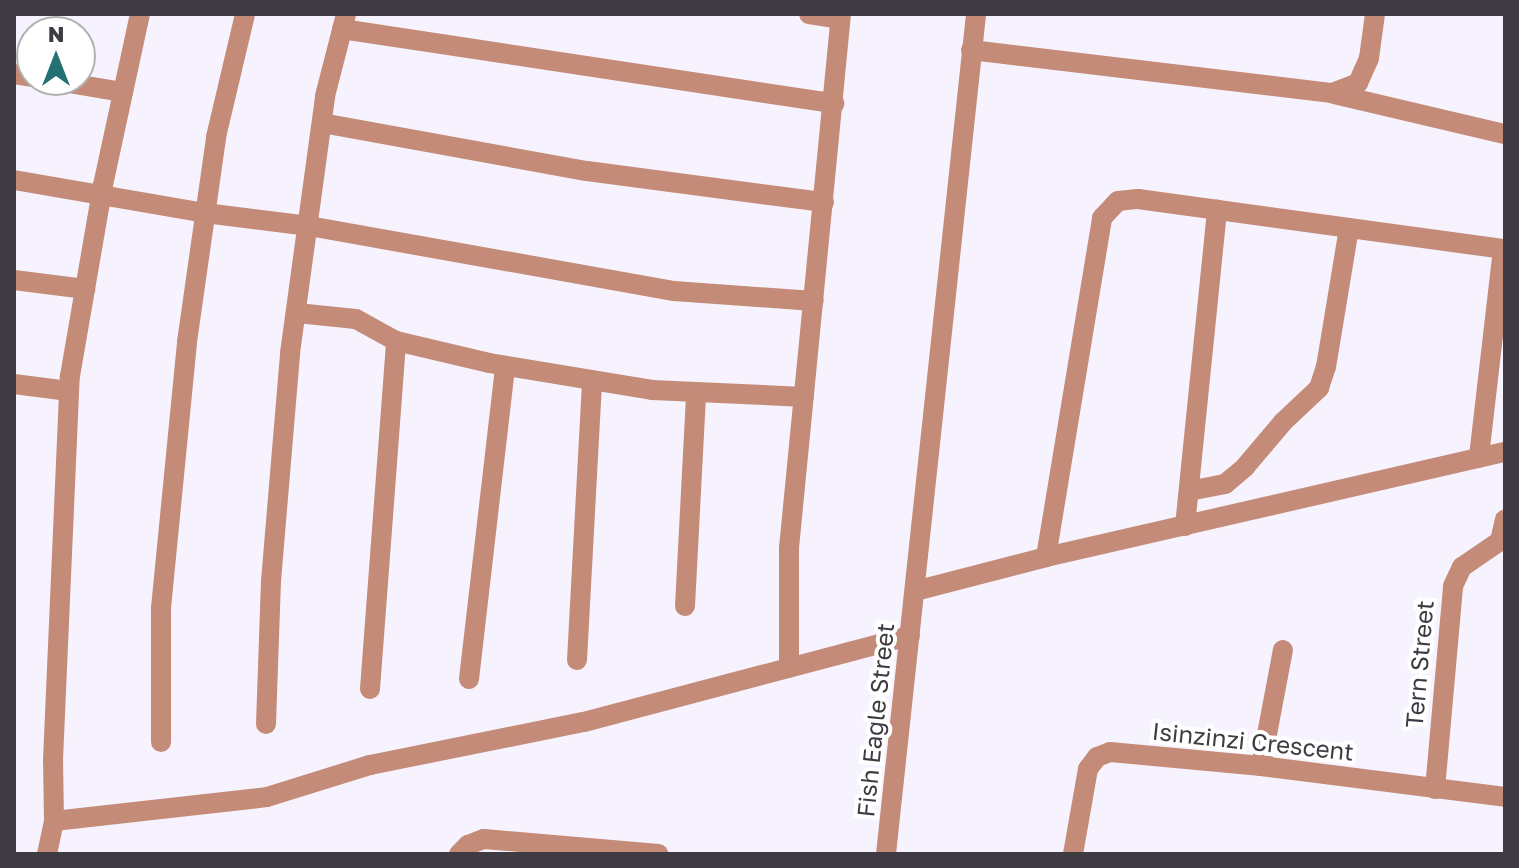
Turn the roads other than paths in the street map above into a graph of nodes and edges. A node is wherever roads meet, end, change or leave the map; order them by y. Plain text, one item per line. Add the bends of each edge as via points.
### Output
1 (140, 14) edge
2 (245, 14) edge
3 (809, 14) edge
4 (976, 14) edge
5 (1375, 14) edge
6 (840, 16) edge
7 (344, 21) edge
8 (971, 50) junction
9 (96, 88) edge
10 (123, 92) junction
11 (1332, 93) junction
12 (834, 103) junction
13 (322, 123) junction
14 (1505, 134) edge
15 (14, 180) edge
16 (101, 196) junction
17 (824, 202) junction
18 (1217, 210) junction
19 (205, 213) junction
20 (309, 226) junction
21 (1349, 228) junction
22 (1504, 241) edge
23 (14, 280) edge
24 (85, 289) junction
25 (814, 301) junction
26 (297, 313) junction
27 (396, 341) junction
28 (505, 366) junction
29 (592, 380) junction
30 (14, 384) edge
31 (69, 391) junction
32 (696, 393) junction
33 (804, 397) junction
34 (1505, 452) edge
35 (1479, 458) junction
36 (1189, 491) junction
37 (1505, 520) edge
38 (1185, 526) junction
39 (1046, 557) junction
40 (915, 591) junction
41 (685, 606) dead end
42 (910, 636) junction
43 (1283, 650) dead end
44 (577, 660) dead end
45 (789, 668) junction
46 (469, 679) dead end
47 (370, 689) dead end
48 (266, 724) dead end
49 (161, 742) dead end
50 (1261, 766) junction
51 (1435, 789) junction
52 (1505, 797) edge
53 (54, 821) junction
54 (47, 854) edge
55 (459, 854) edge
56 (658, 854) edge
57 (886, 854) edge
58 (1073, 854) edge

1 - 10 street
2 - 19 street via 216,137
3 - 6 street
4 - 8 street, Fish Eagle Street
5 - 11 street via 1369,58 1358,83
6 - 12 street
7 - 12 street
7 - 13 street
8 - 11 street
8 - 40 street, Fish Eagle Street
9 - 10 street
10 - 16 street
11 - 14 street
12 - 17 street
13 - 17 street via 587,171
13 - 20 street
15 - 16 street
16 - 19 street
16 - 24 street
17 - 25 street
18 - 21 street
18 - 36 street
18 - 39 street via 1138,199 1118,201 1102,218
19 - 20 street
19 - 49 street via 161,608
20 - 25 street via 674,291
20 - 26 street
21 - 22 street
21 - 36 street via 1319,388 1225,484
22 - 35 street
23 - 24 street
24 - 31 street
25 - 33 street
26 - 27 street via 356,319
26 - 48 street via 279,469
27 - 28 street
27 - 47 street
28 - 29 street
28 - 46 street
29 - 32 street
29 - 44 street
30 - 31 street
31 - 53 street
32 - 33 street
32 - 41 street
33 - 45 street via 789,548
34 - 35 street
35 - 38 street
36 - 38 street
37 - 51 street, Tern Street via 1500,541 1462,567 1453,586
38 - 39 street
39 - 40 street
40 - 42 street, Fish Eagle Street
42 - 45 street
42 - 57 street, Fish Eagle Street
43 - 50 street
45 - 53 street via 584,722 370,765 267,797
50 - 51 street, Isinzinzi Crescent
50 - 58 street, Isinzinzi Crescent via 1110,752 1097,757 1088,769
51 - 52 street, Isinzinzi Crescent
53 - 54 street
55 - 56 street via 484,839

